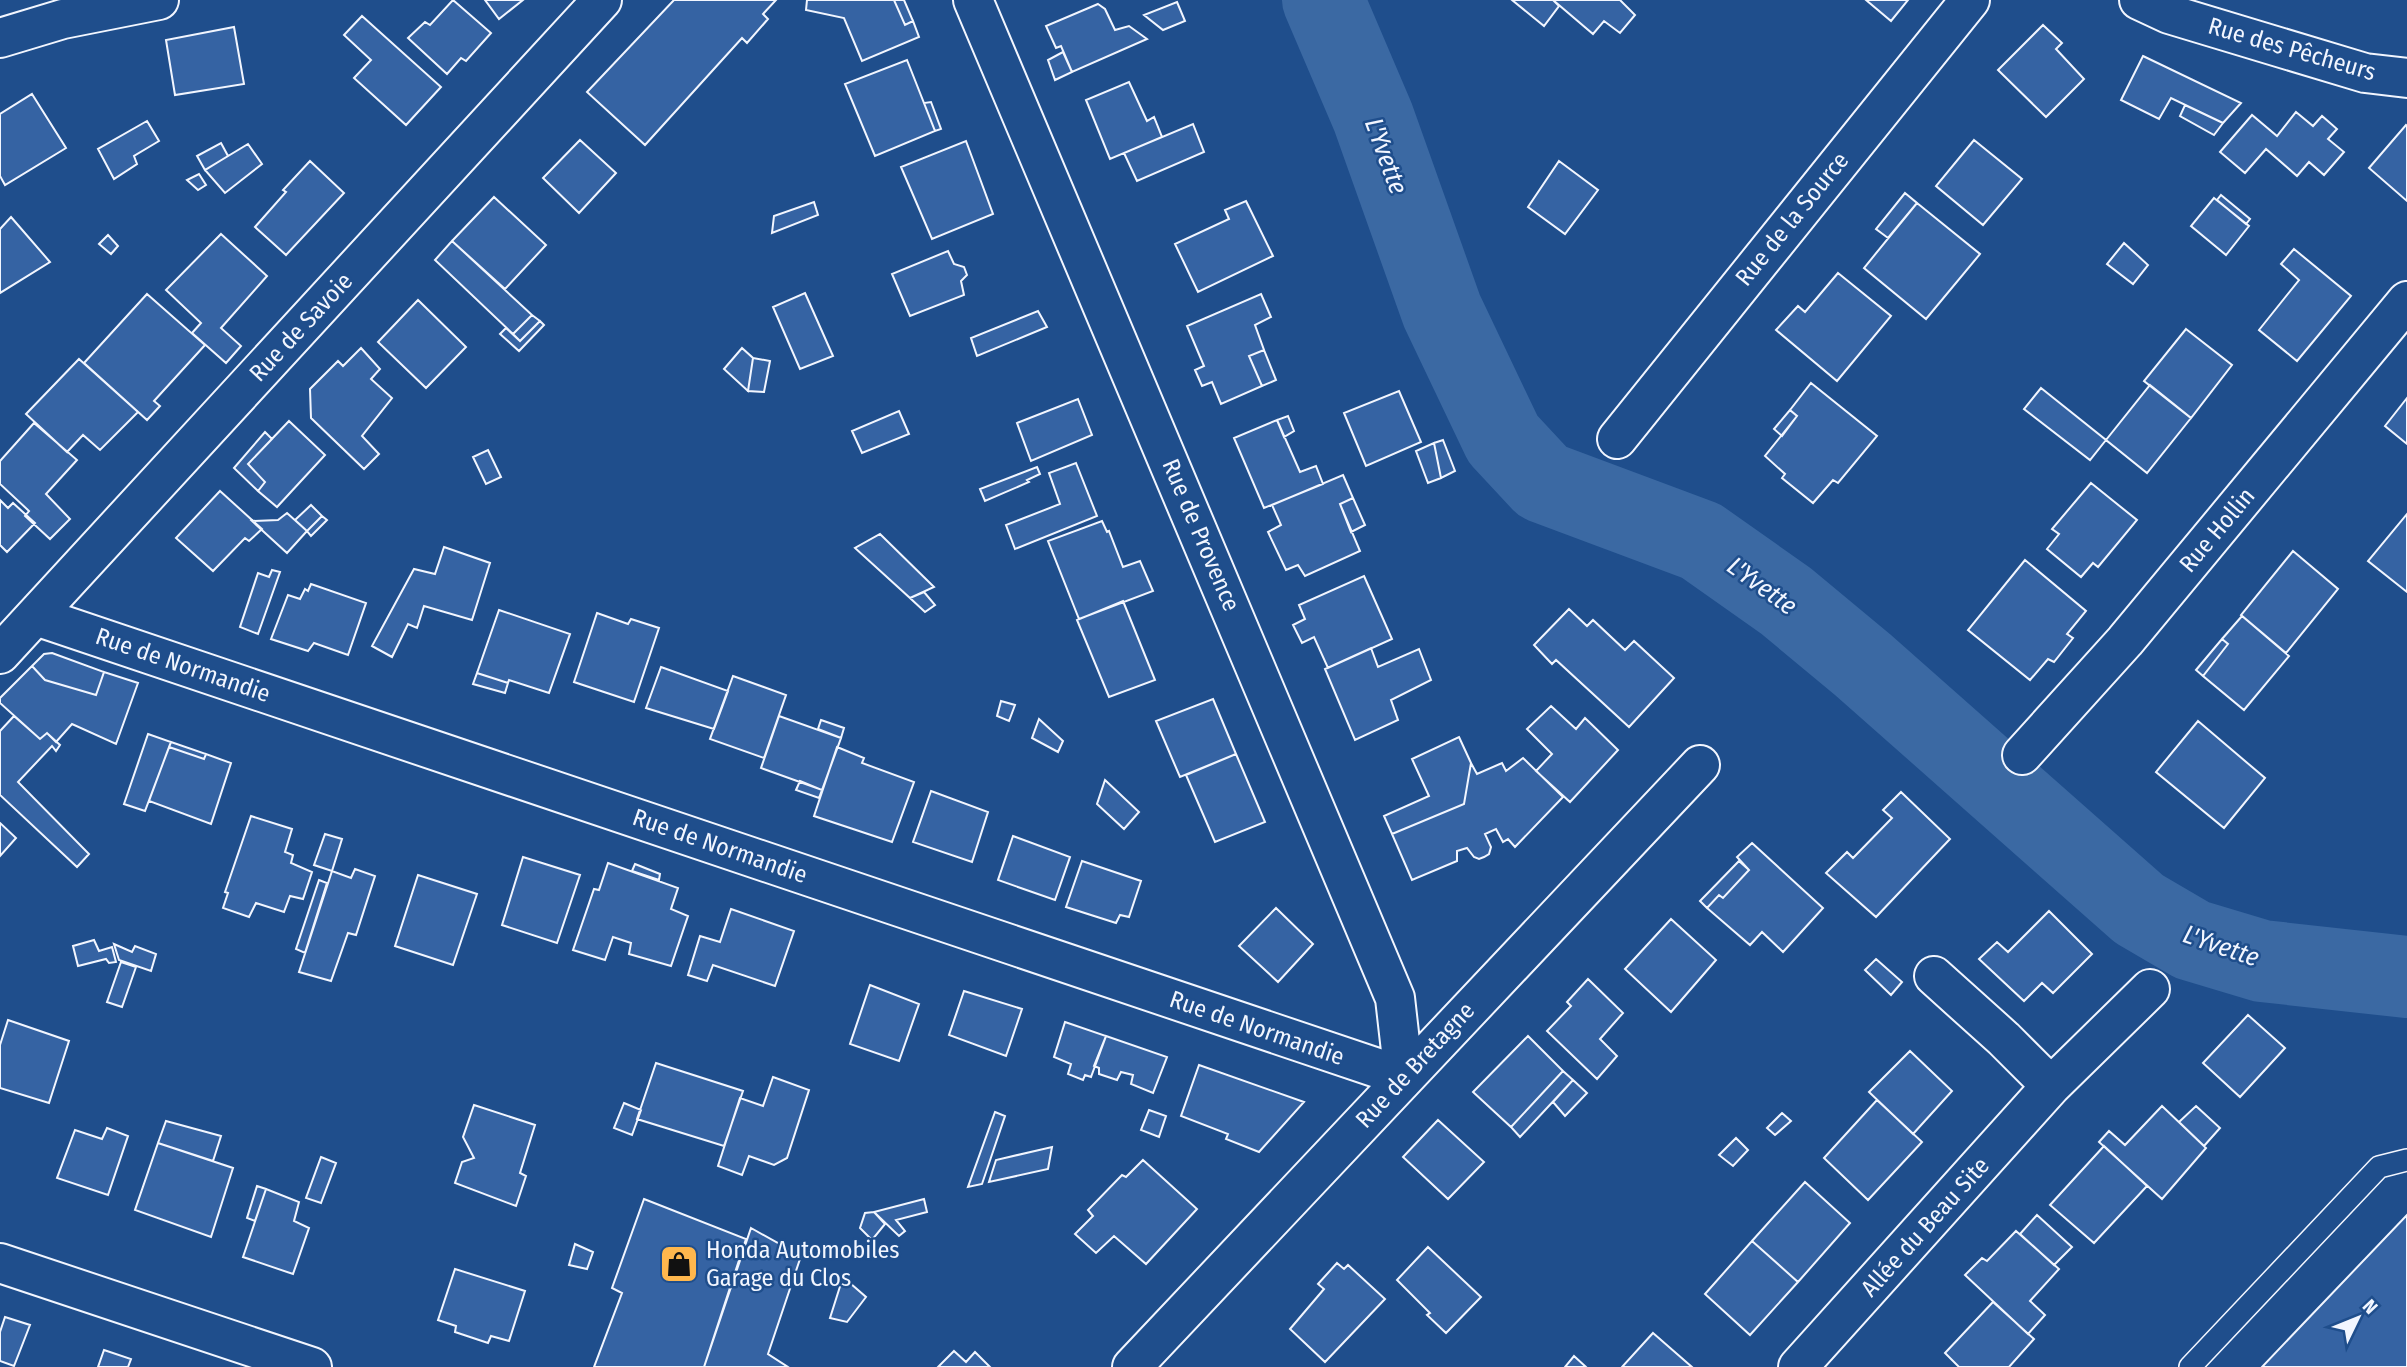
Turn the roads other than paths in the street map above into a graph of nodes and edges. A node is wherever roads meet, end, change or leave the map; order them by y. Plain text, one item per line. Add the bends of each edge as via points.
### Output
1 (159, 0) edge
2 (602, 0) edge
3 (973, 0) edge
4 (1970, 0) edge
5 (2139, 0) edge
6 (0, 38) edge
7 (2407, 78) edge
8 (2407, 301) edge
9 (1617, 439) dead end
10 (36, 616) junction
11 (0, 654) edge
12 (2022, 755) dead end
13 (1700, 765) dead end
14 (1934, 975) dead end
15 (2150, 989) dead end
16 (1404, 1077) junction
17 (2051, 1086) junction
18 (2407, 1160) edge
19 (0, 1263) edge
20 (312, 1367) edge
21 (1132, 1367) edge
22 (1798, 1367) edge
23 (2190, 1367) edge

1 - 6 street via 63,19
2 - 10 street, Rue de Savoie
3 - 16 street, Rue de Provence via 1395,998
4 - 9 street, Rue de la Source
5 - 7 street, Rue des Pêcheurs via 2169,14 2364,73
8 - 12 street, Rue Hollin via 2125,641
10 - 11 street, Rue de Savoie
10 - 16 street, Rue de Normandie
13 - 16 street, Rue de Bretagne
14 - 17 street
15 - 17 street, Allée du Beau Site
16 - 21 street, Rue de Bretagne
17 - 22 street, Allée du Beau Site
18 - 23 lane via 2379,1167
19 - 20 street

